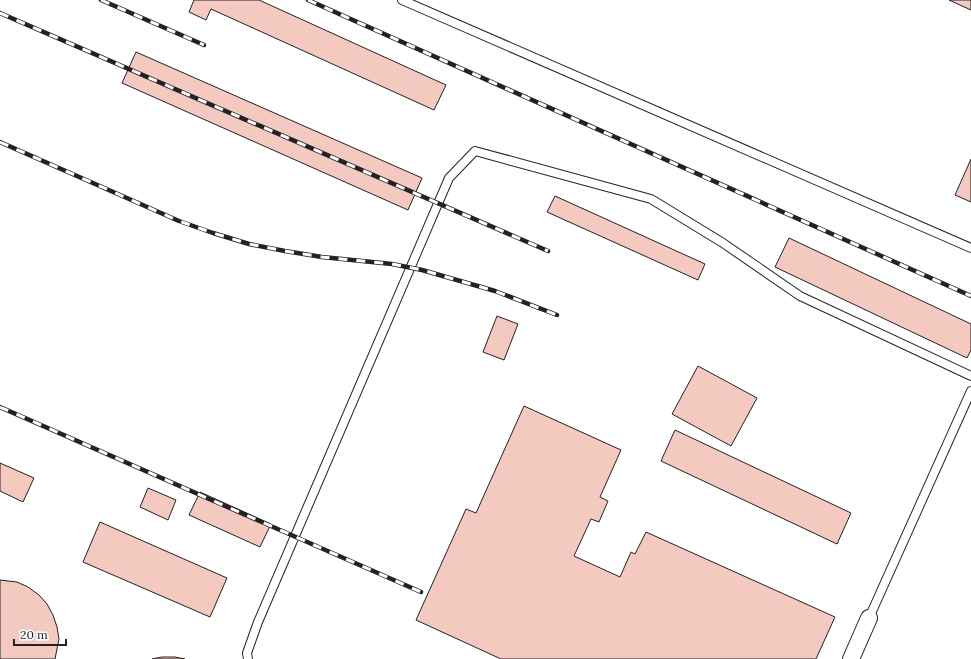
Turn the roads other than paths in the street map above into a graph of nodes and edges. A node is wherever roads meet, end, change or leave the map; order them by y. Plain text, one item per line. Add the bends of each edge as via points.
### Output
1 (402, 0) edge
2 (971, 248) edge
3 (971, 376) edge
4 (971, 391) edge
5 (869, 618) joint
6 (248, 659) edge
7 (851, 659) edge

1 - 2 lane
3 - 6 lane via 800,296 723,242 651,199 475,151 449,178 258,622 247,653
4 - 5 lane
5 - 7 street

